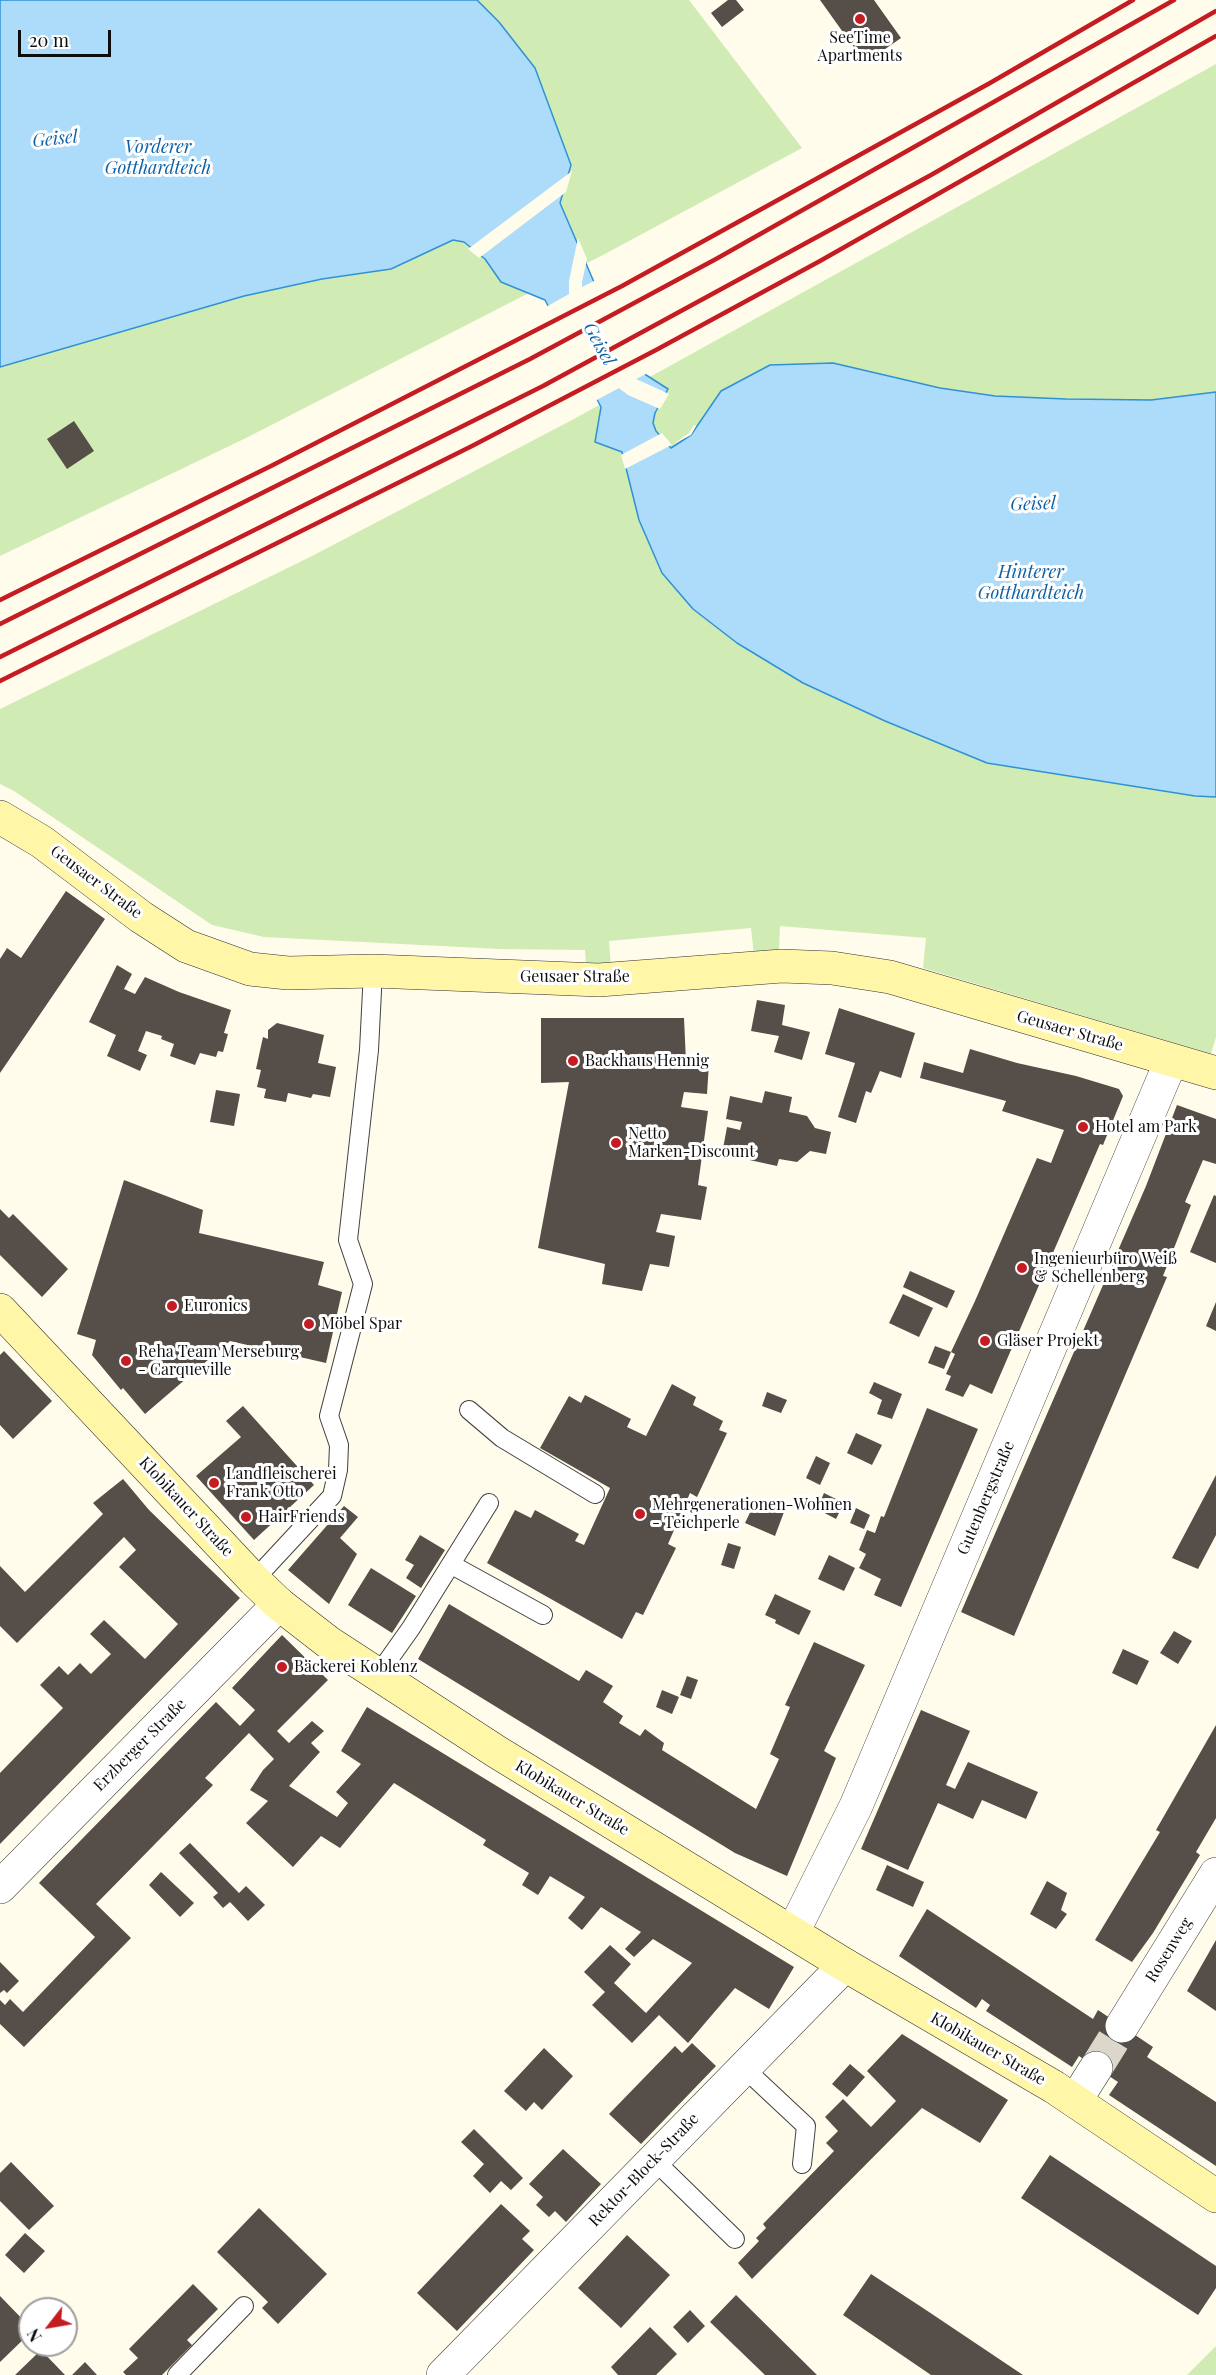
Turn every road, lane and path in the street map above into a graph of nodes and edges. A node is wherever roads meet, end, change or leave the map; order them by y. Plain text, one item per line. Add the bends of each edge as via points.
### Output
1 (0, 817) edge
2 (373, 971) junction
3 (1171, 1061) junction
4 (1216, 1073) edge
5 (0, 1310) edge
6 (469, 1410) dead end
7 (595, 1494) dead end
8 (489, 1503) dead end
9 (452, 1564) junction
10 (254, 1580) junction
11 (279, 1604) junction
12 (543, 1615) dead end
13 (377, 1676) junction
14 (1216, 1874) edge
15 (0, 1887) edge
16 (793, 1932) junction
17 (845, 1965) junction
18 (1122, 2026) tunnel mouth
19 (744, 2068) junction
20 (1096, 2068) tunnel mouth
21 (1075, 2101) junction
22 (654, 2160) junction
23 (802, 2164) dead end
24 (1216, 2196) edge
25 (735, 2239) dead end
26 (244, 2307) dead end
27 (177, 2375) edge
28 (443, 2375) edge

1 - 2 street, Geusaer Straße via 42,842 186,946 250,969 288,973
2 - 3 street, Geusaer Straße via 599,980 782,966 832,968 890,977
2 - 10 lane via 369,1050 348,1240 363,1284 329,1416 339,1445 338,1470 332,1496
3 - 4 street, Geusaer Straße
3 - 16 street, Gutenbergstraße via 856,1806
5 - 10 street, Klobikauer Straße
6 - 7 lane via 502,1438
8 - 9 lane
9 - 12 lane
9 - 13 lane
10 - 11 street, Klobikauer Straße
11 - 13 street, Klobikauer Straße
11 - 15 street, Erzberger Straße
13 - 16 street, Klobikauer Straße
14 - 18 street, Rosenweg
16 - 17 street, Klobikauer Straße
17 - 19 street, Rektor-Block-Straße
17 - 21 street, Klobikauer Straße
19 - 22 street, Rektor-Block-Straße
19 - 23 lane via 806,2126
20 - 21 street
21 - 24 street, Klobikauer Straße
22 - 25 lane
22 - 28 street, Rektor-Block-Straße
26 - 27 lane

